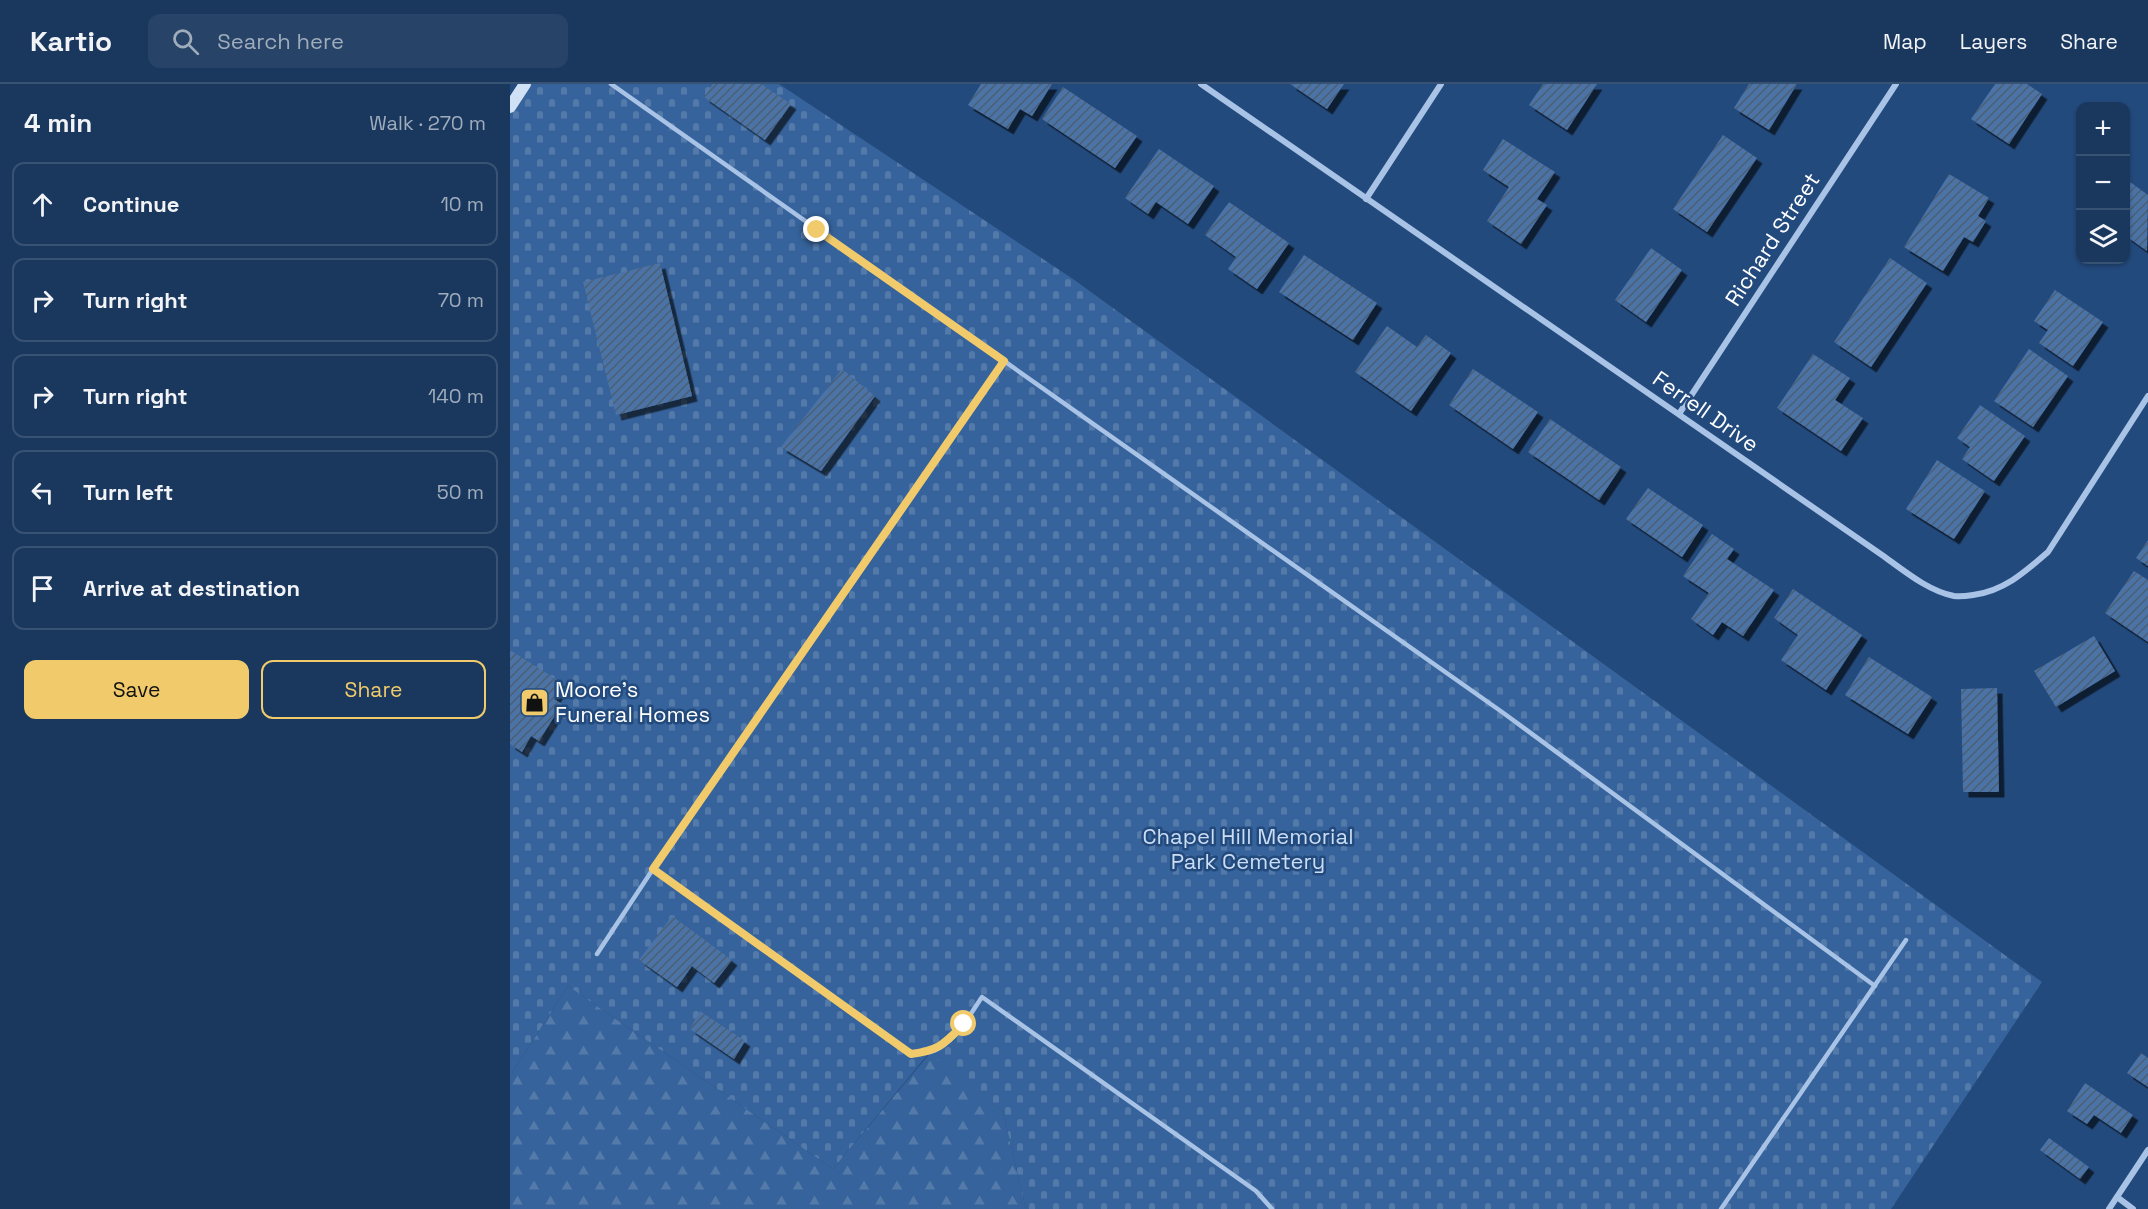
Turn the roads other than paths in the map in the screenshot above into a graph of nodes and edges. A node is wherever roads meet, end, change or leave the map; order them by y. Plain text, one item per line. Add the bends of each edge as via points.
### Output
1 (525, 84) edge
2 (611, 84) edge
3 (1201, 84) edge
4 (1441, 84) edge
5 (1896, 84) edge
6 (510, 107) edge
7 (1366, 199) junction
8 (1004, 361) junction
9 (2148, 396) edge
10 (1679, 414) junction
11 (653, 869) junction
12 (1906, 940) dead end
13 (597, 954) dead end
14 (1875, 986) junction
15 (2148, 1150) edge
16 (2117, 1197) junction
17 (1272, 1209) edge
18 (1721, 1209) edge
19 (2109, 1209) edge
20 (2133, 1209) edge

1 - 6 main road
2 - 8 lane
3 - 7 street, Ferrell Drive
4 - 7 street
5 - 10 street, Richard Street
7 - 10 street, Ferrell Drive
8 - 11 lane
8 - 14 lane via 1503,712
9 - 10 street, Ferrell Drive via 2048,552 2002,587 1985,594 1956,597 1918,579
11 - 13 lane
11 - 17 lane via 911,1054 930,1052 943,1045 964,1024 982,997 1256,1191
12 - 14 lane
14 - 18 lane
15 - 16 street
16 - 19 street
16 - 20 street

